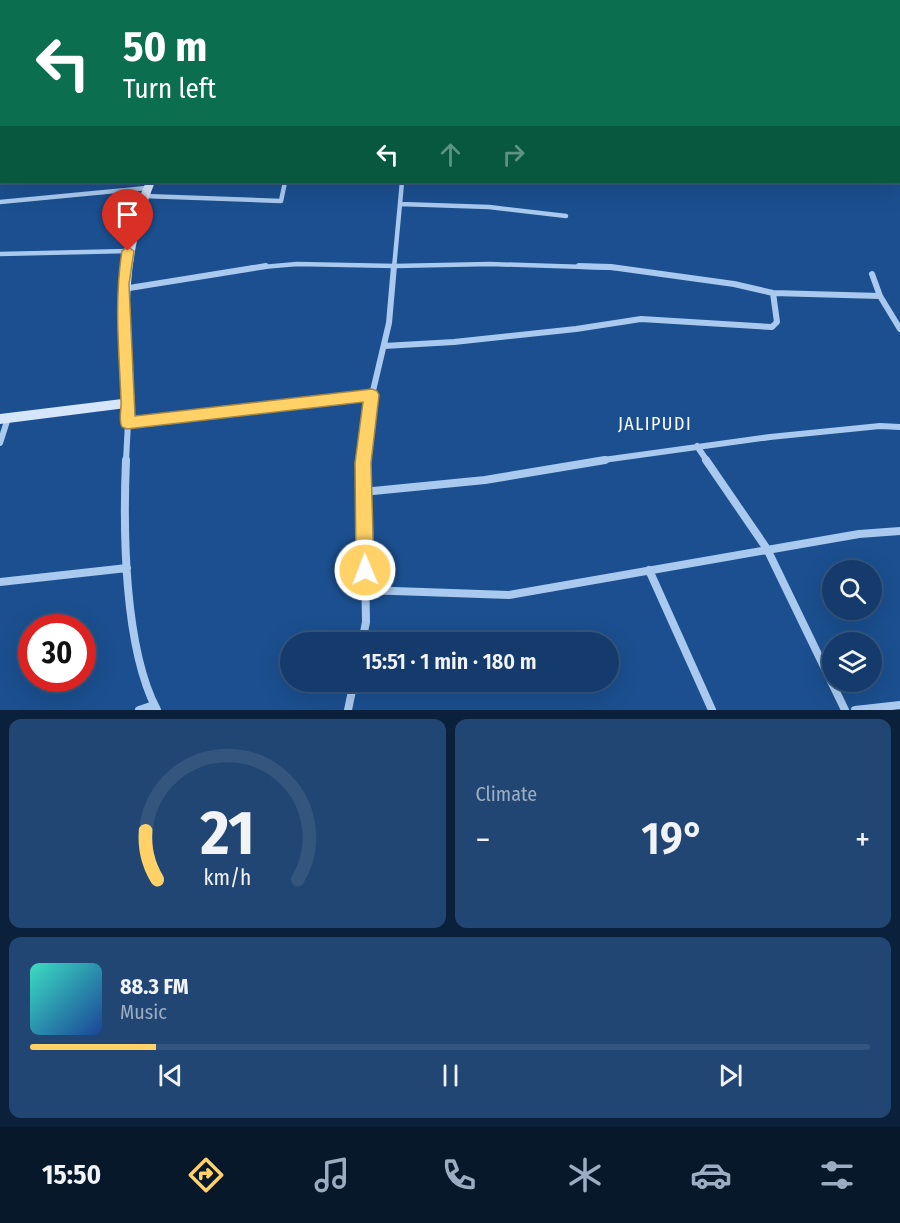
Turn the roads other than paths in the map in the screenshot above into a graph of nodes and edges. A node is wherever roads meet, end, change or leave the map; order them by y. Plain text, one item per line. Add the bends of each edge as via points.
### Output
1 (285, 183) edge
2 (402, 183) edge
3 (147, 189) edge
4 (0, 202) edge
5 (400, 204) junction
6 (566, 216) dead end
7 (128, 251) junction
8 (0, 254) edge
9 (395, 266) junction
10 (872, 274) dead end
11 (123, 290) junction
12 (773, 293) junction
13 (880, 296) junction
14 (900, 329) edge
15 (384, 346) junction
16 (372, 395) junction
17 (129, 403) junction
18 (4, 418) edge
19 (127, 423) junction
20 (900, 427) edge
21 (0, 443) edge
22 (697, 446) junction
23 (363, 492) junction
24 (900, 531) edge
25 (767, 549) junction
26 (127, 568) junction
27 (649, 570) junction
28 (0, 582) edge
29 (365, 590) junction
30 (364, 632) edge
31 (352, 692) edge
32 (900, 705) edge
33 (155, 707) edge
34 (139, 710) edge
35 (348, 710) edge
36 (712, 710) edge
37 (845, 710) edge
38 (855, 710) edge

1 - 3 street via 281,201
2 - 5 street
3 - 4 street
3 - 7 main road
5 - 6 street via 489,207
5 - 9 street
7 - 8 street
7 - 11 main road
9 - 11 street via 255,267
9 - 12 street via 581,265 734,284
9 - 15 street
10 - 13 street
11 - 17 main road
12 - 13 street
12 - 15 street via 777,322 772,327 641,319 532,334
13 - 14 street
15 - 16 street
16 - 19 street
16 - 23 street
17 - 18 main road
17 - 19 street
18 - 21 street
19 - 26 street via 123,485
20 - 22 street
22 - 23 street via 485,480
22 - 25 street
23 - 29 street
24 - 25 street
25 - 27 street
25 - 37 street
26 - 28 street
26 - 33 street via 145,689
27 - 29 street via 509,595
27 - 36 street
29 - 30 street
31 - 35 street
32 - 38 street
33 - 34 street

